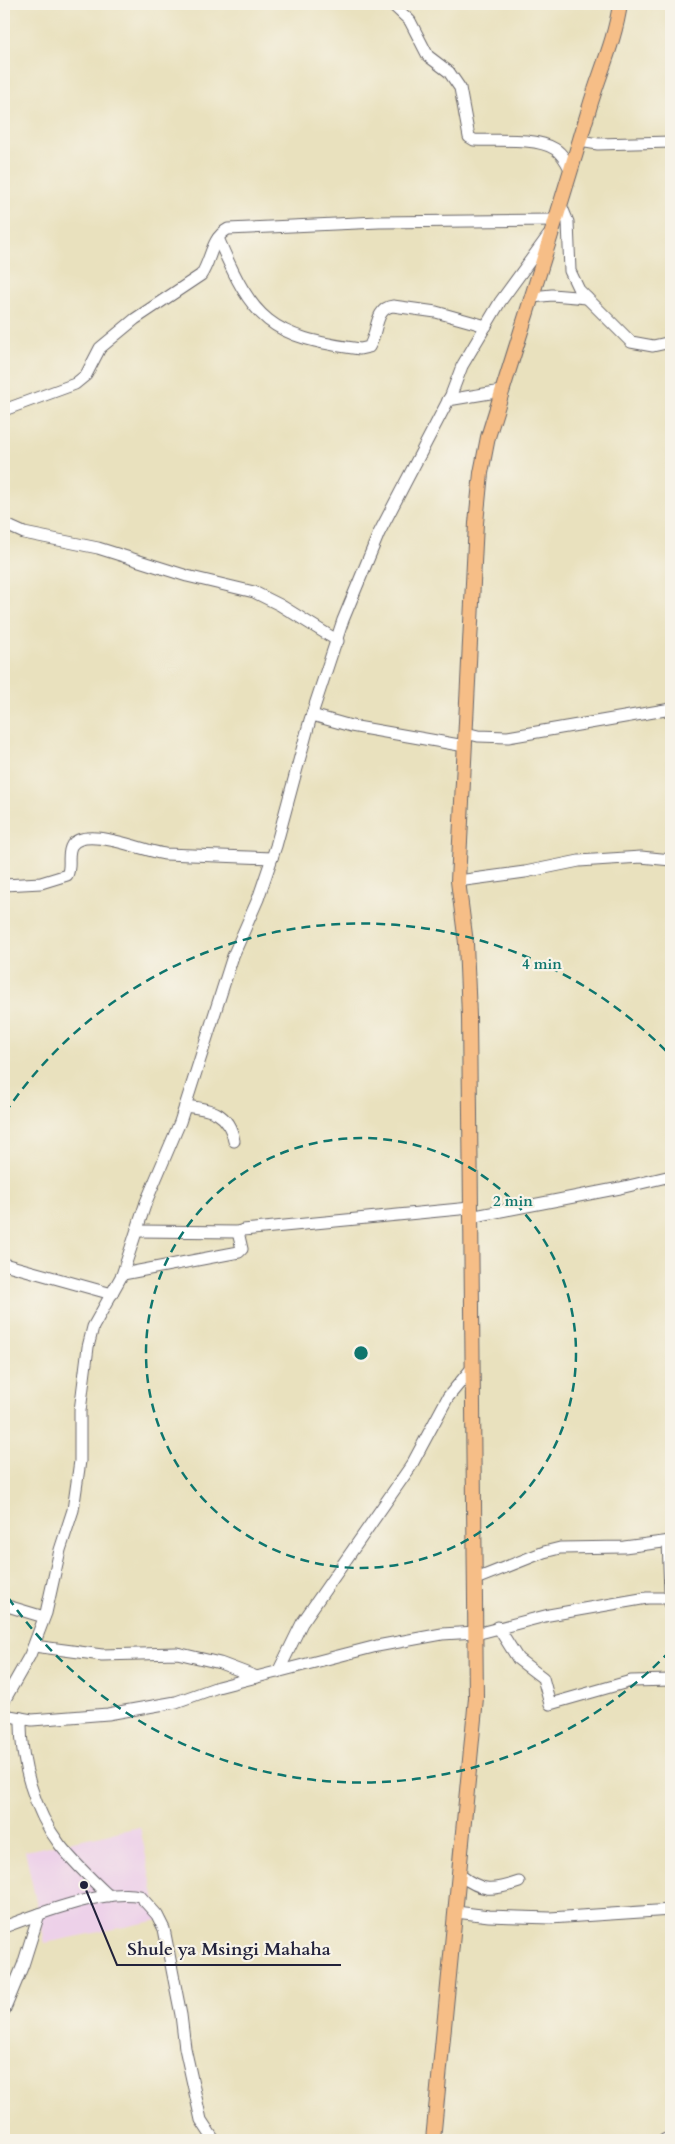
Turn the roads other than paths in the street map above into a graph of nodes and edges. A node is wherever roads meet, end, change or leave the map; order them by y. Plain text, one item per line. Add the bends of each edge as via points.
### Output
1 (392, 4) edge
2 (620, 4) edge
3 (580, 141) junction
4 (671, 142) edge
5 (571, 171) junction
6 (561, 205) junction
7 (556, 223) junction
8 (218, 238) junction
9 (532, 297) junction
10 (587, 298) junction
11 (486, 326) junction
12 (671, 342) edge
13 (502, 391) junction
14 (448, 400) junction
15 (4, 410) edge
16 (4, 524) edge
17 (338, 642) junction
18 (671, 709) edge
19 (312, 716) junction
20 (465, 739) junction
21 (272, 858) junction
22 (671, 860) edge
23 (458, 881) junction
24 (4, 885) edge
25 (186, 1106) junction
26 (234, 1141) dead end
27 (671, 1176) edge
28 (470, 1212) junction
29 (137, 1231) junction
30 (238, 1232) junction
31 (4, 1264) edge
32 (123, 1274) junction
33 (112, 1294) junction
34 (472, 1368) junction
35 (670, 1541) edge
36 (476, 1579) junction
37 (669, 1598) junction
38 (4, 1605) edge
39 (671, 1617) edge
40 (44, 1618) junction
41 (498, 1628) junction
42 (476, 1633) junction
43 (34, 1646) junction
44 (278, 1672) junction
45 (258, 1678) junction
46 (671, 1680) edge
47 (4, 1701) edge
48 (4, 1716) edge
49 (21, 1718) junction
50 (460, 1875) junction
51 (518, 1882) dead end
52 (109, 1896) junction
53 (671, 1910) edge
54 (456, 1912) junction
55 (40, 1914) junction
56 (4, 1926) edge
57 (4, 2011) edge
58 (671, 2137) edge
59 (214, 2140) edge
60 (433, 2140) edge
61 (664, 2140) edge

1 - 5 street via 410,22 428,56 449,72 460,88 469,137 474,140 542,143 556,149
2 - 3 main road via 616,30
3 - 4 street via 598,144
3 - 5 main road
5 - 6 main road
6 - 7 main road
6 - 10 street via 568,222 570,271 574,283
7 - 8 street via 389,222 234,228 224,231
7 - 9 main road
7 - 11 street
8 - 11 street via 246,297 266,320 300,338 352,348 368,347 376,333 382,310 387,306 436,312
8 - 15 street via 201,275 135,319 100,348 91,367 75,384
9 - 10 street
9 - 13 main road
10 - 12 street via 631,342 653,346
11 - 14 street via 462,366
13 - 14 street
13 - 20 main road via 481,473
14 - 17 street via 379,534 343,620
16 - 17 street via 24,533 98,548 187,576 254,592
17 - 19 street
18 - 20 street via 508,737
19 - 20 street via 351,726
19 - 21 street
20 - 23 main road
21 - 24 street via 165,854 115,840 85,838 71,848 67,875 42,883
21 - 25 street via 233,956
22 - 23 street via 641,857 579,861
23 - 28 main road via 466,942 469,1016
25 - 26 street via 215,1112 223,1117 232,1130
25 - 29 street
27 - 28 street via 603,1192
28 - 30 street
28 - 34 main road
29 - 30 street
29 - 32 street
30 - 32 street via 242,1249 239,1252
31 - 33 street
32 - 33 street
33 - 40 street via 93,1327 88,1347 80,1411 78,1482
34 - 36 main road
34 - 44 street via 448,1397 411,1466 302,1623
35 - 36 street via 624,1547 560,1548
35 - 37 street
36 - 42 main road
37 - 39 street
37 - 41 street via 657,1596 608,1604
38 - 40 street
40 - 43 street
41 - 42 street
41 - 46 street via 518,1658 542,1678 550,1704 631,1681
42 - 44 street via 442,1634 377,1646
42 - 50 main road via 476,1698
43 - 45 street via 102,1655 177,1653 220,1663
43 - 47 street
44 - 45 street
45 - 49 street via 218,1687 176,1702 108,1714 32,1720
48 - 49 street
49 - 52 street via 22,1754 45,1819 59,1844
50 - 51 street via 483,1889
50 - 54 main road
52 - 55 street
52 - 59 street via 130,1893 140,1896 157,1915 164,1929 201,2120
53 - 54 street via 550,1918
54 - 60 main road
55 - 56 street
55 - 57 street
58 - 61 street

